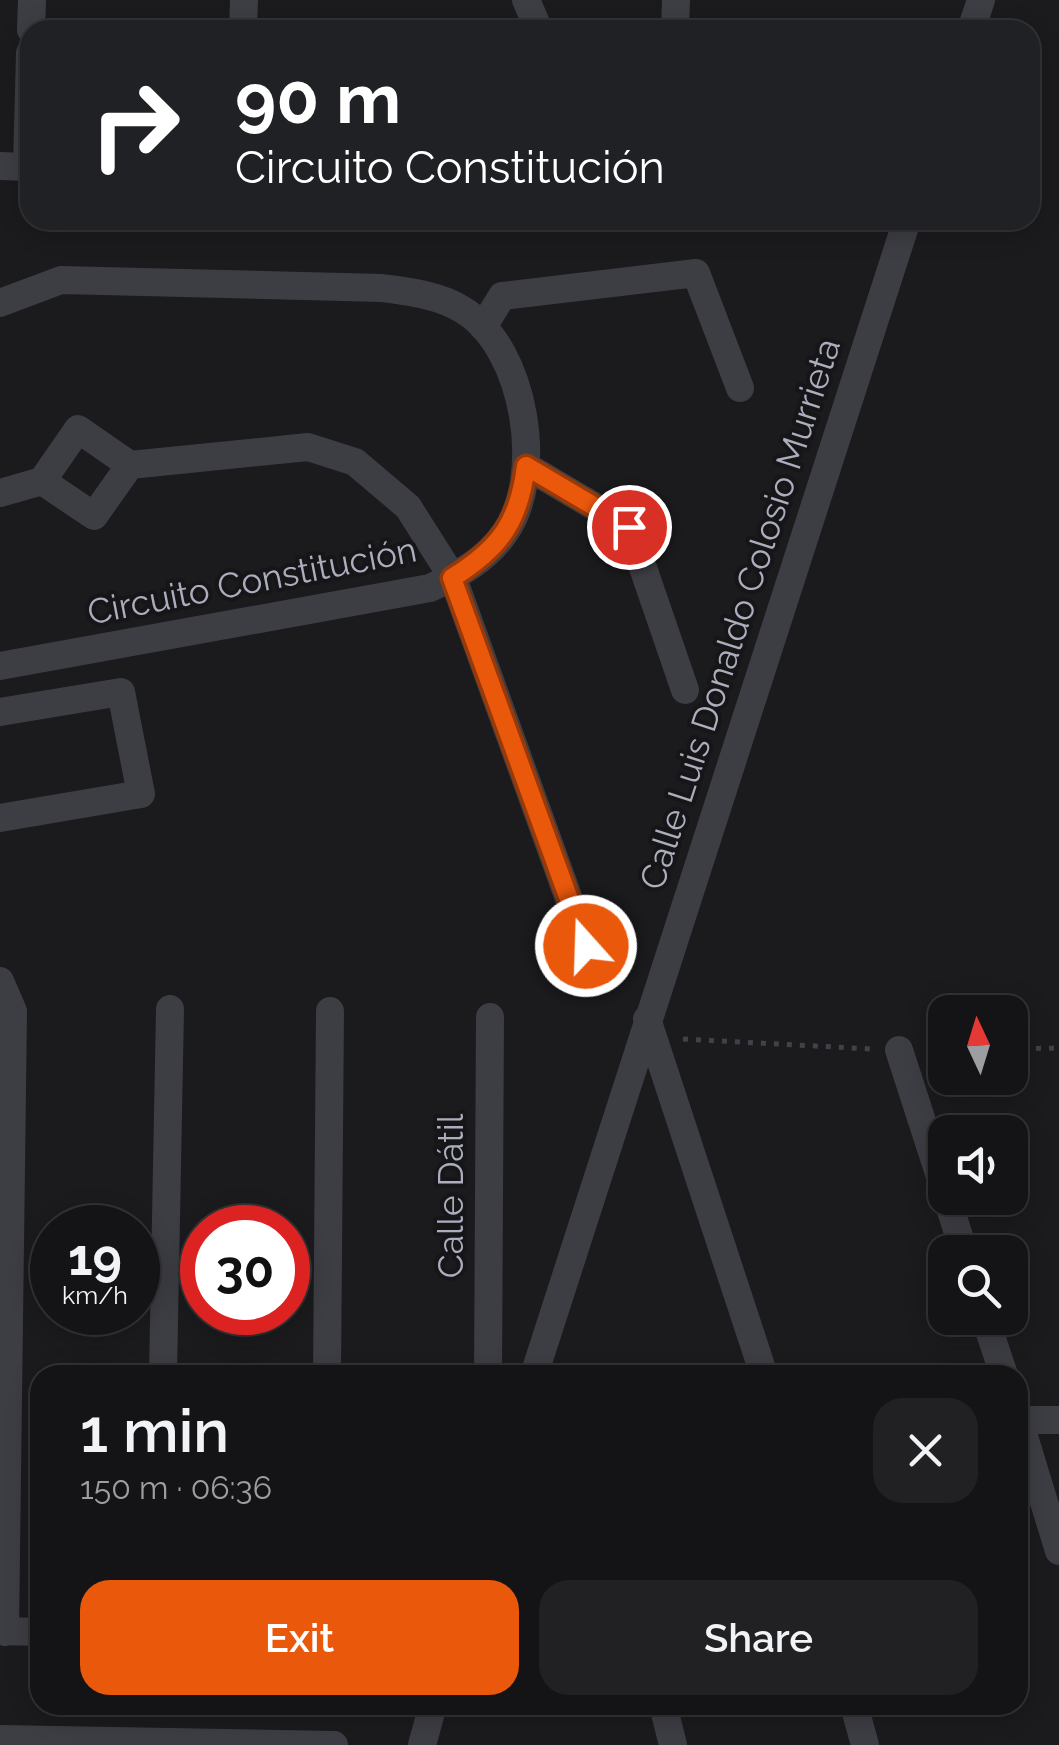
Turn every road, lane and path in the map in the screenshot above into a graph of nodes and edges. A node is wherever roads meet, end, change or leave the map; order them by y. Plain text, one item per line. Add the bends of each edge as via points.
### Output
1 (905, 230) edge
2 (0, 303) edge
3 (483, 327) junction
4 (740, 388) dead end
5 (130, 465) junction
6 (526, 466) junction
7 (42, 481) junction
8 (0, 493) edge
9 (452, 578) junction
10 (0, 666) edge
11 (685, 690) dead end
12 (0, 712) edge
13 (0, 818) edge
14 (586, 946) dead end
15 (1, 981) edge
16 (170, 1009) dead end
17 (330, 1011) dead end
18 (490, 1017) dead end
19 (650, 1028) junction
20 (1059, 1048) edge
21 (1028, 1049) edge
22 (899, 1050) junction
23 (928, 1050) edge
24 (7, 1079) edge
25 (928, 1139) edge
26 (991, 1335) edge
27 (163, 1365) edge
28 (327, 1365) edge
29 (488, 1365) edge
30 (537, 1365) edge
31 (761, 1365) edge
32 (1001, 1365) edge
33 (1028, 1419) edge
34 (1059, 1420) edge
35 (1028, 1451) edge
36 (1059, 1551) edge
37 (2, 1632) edge
38 (30, 1632) edge
39 (430, 1715) edge
40 (666, 1715) edge
41 (857, 1715) edge
42 (0, 1738) edge
43 (334, 1745) edge
44 (422, 1745) edge
45 (674, 1745) edge
46 (865, 1745) edge

1 - 19 street, Calle Luis Donaldo Colosio Murrieta
2 - 3 street, Circuito Constitución via 61,280 382,288 428,295
3 - 4 street via 502,296 696,273
3 - 6 street, Circuito Constitución via 514,379
5 - 7 street via 94,516
5 - 7 street via 78,429
5 - 9 street via 308,447 332,452 356,462 408,507
6 - 9 street, Circuito Constitución via 506,532
6 - 11 street via 629,527
7 - 8 street
9 - 10 street, Circuito Constitución via 430,588
9 - 14 street
12 - 13 street via 121,692 141,794
15 - 24 street via 13,1011
16 - 27 street
17 - 28 street
18 - 29 street, Calle Dátil
19 - 22 path
19 - 30 street, Calle Luis Donaldo Colosio Murrieta
19 - 31 street
20 - 21 path
22 - 23 path
22 - 25 street
24 - 37 street
26 - 32 street
33 - 34 street
35 - 36 street
37 - 38 street
39 - 44 street
40 - 45 street
41 - 46 street
42 - 43 street

